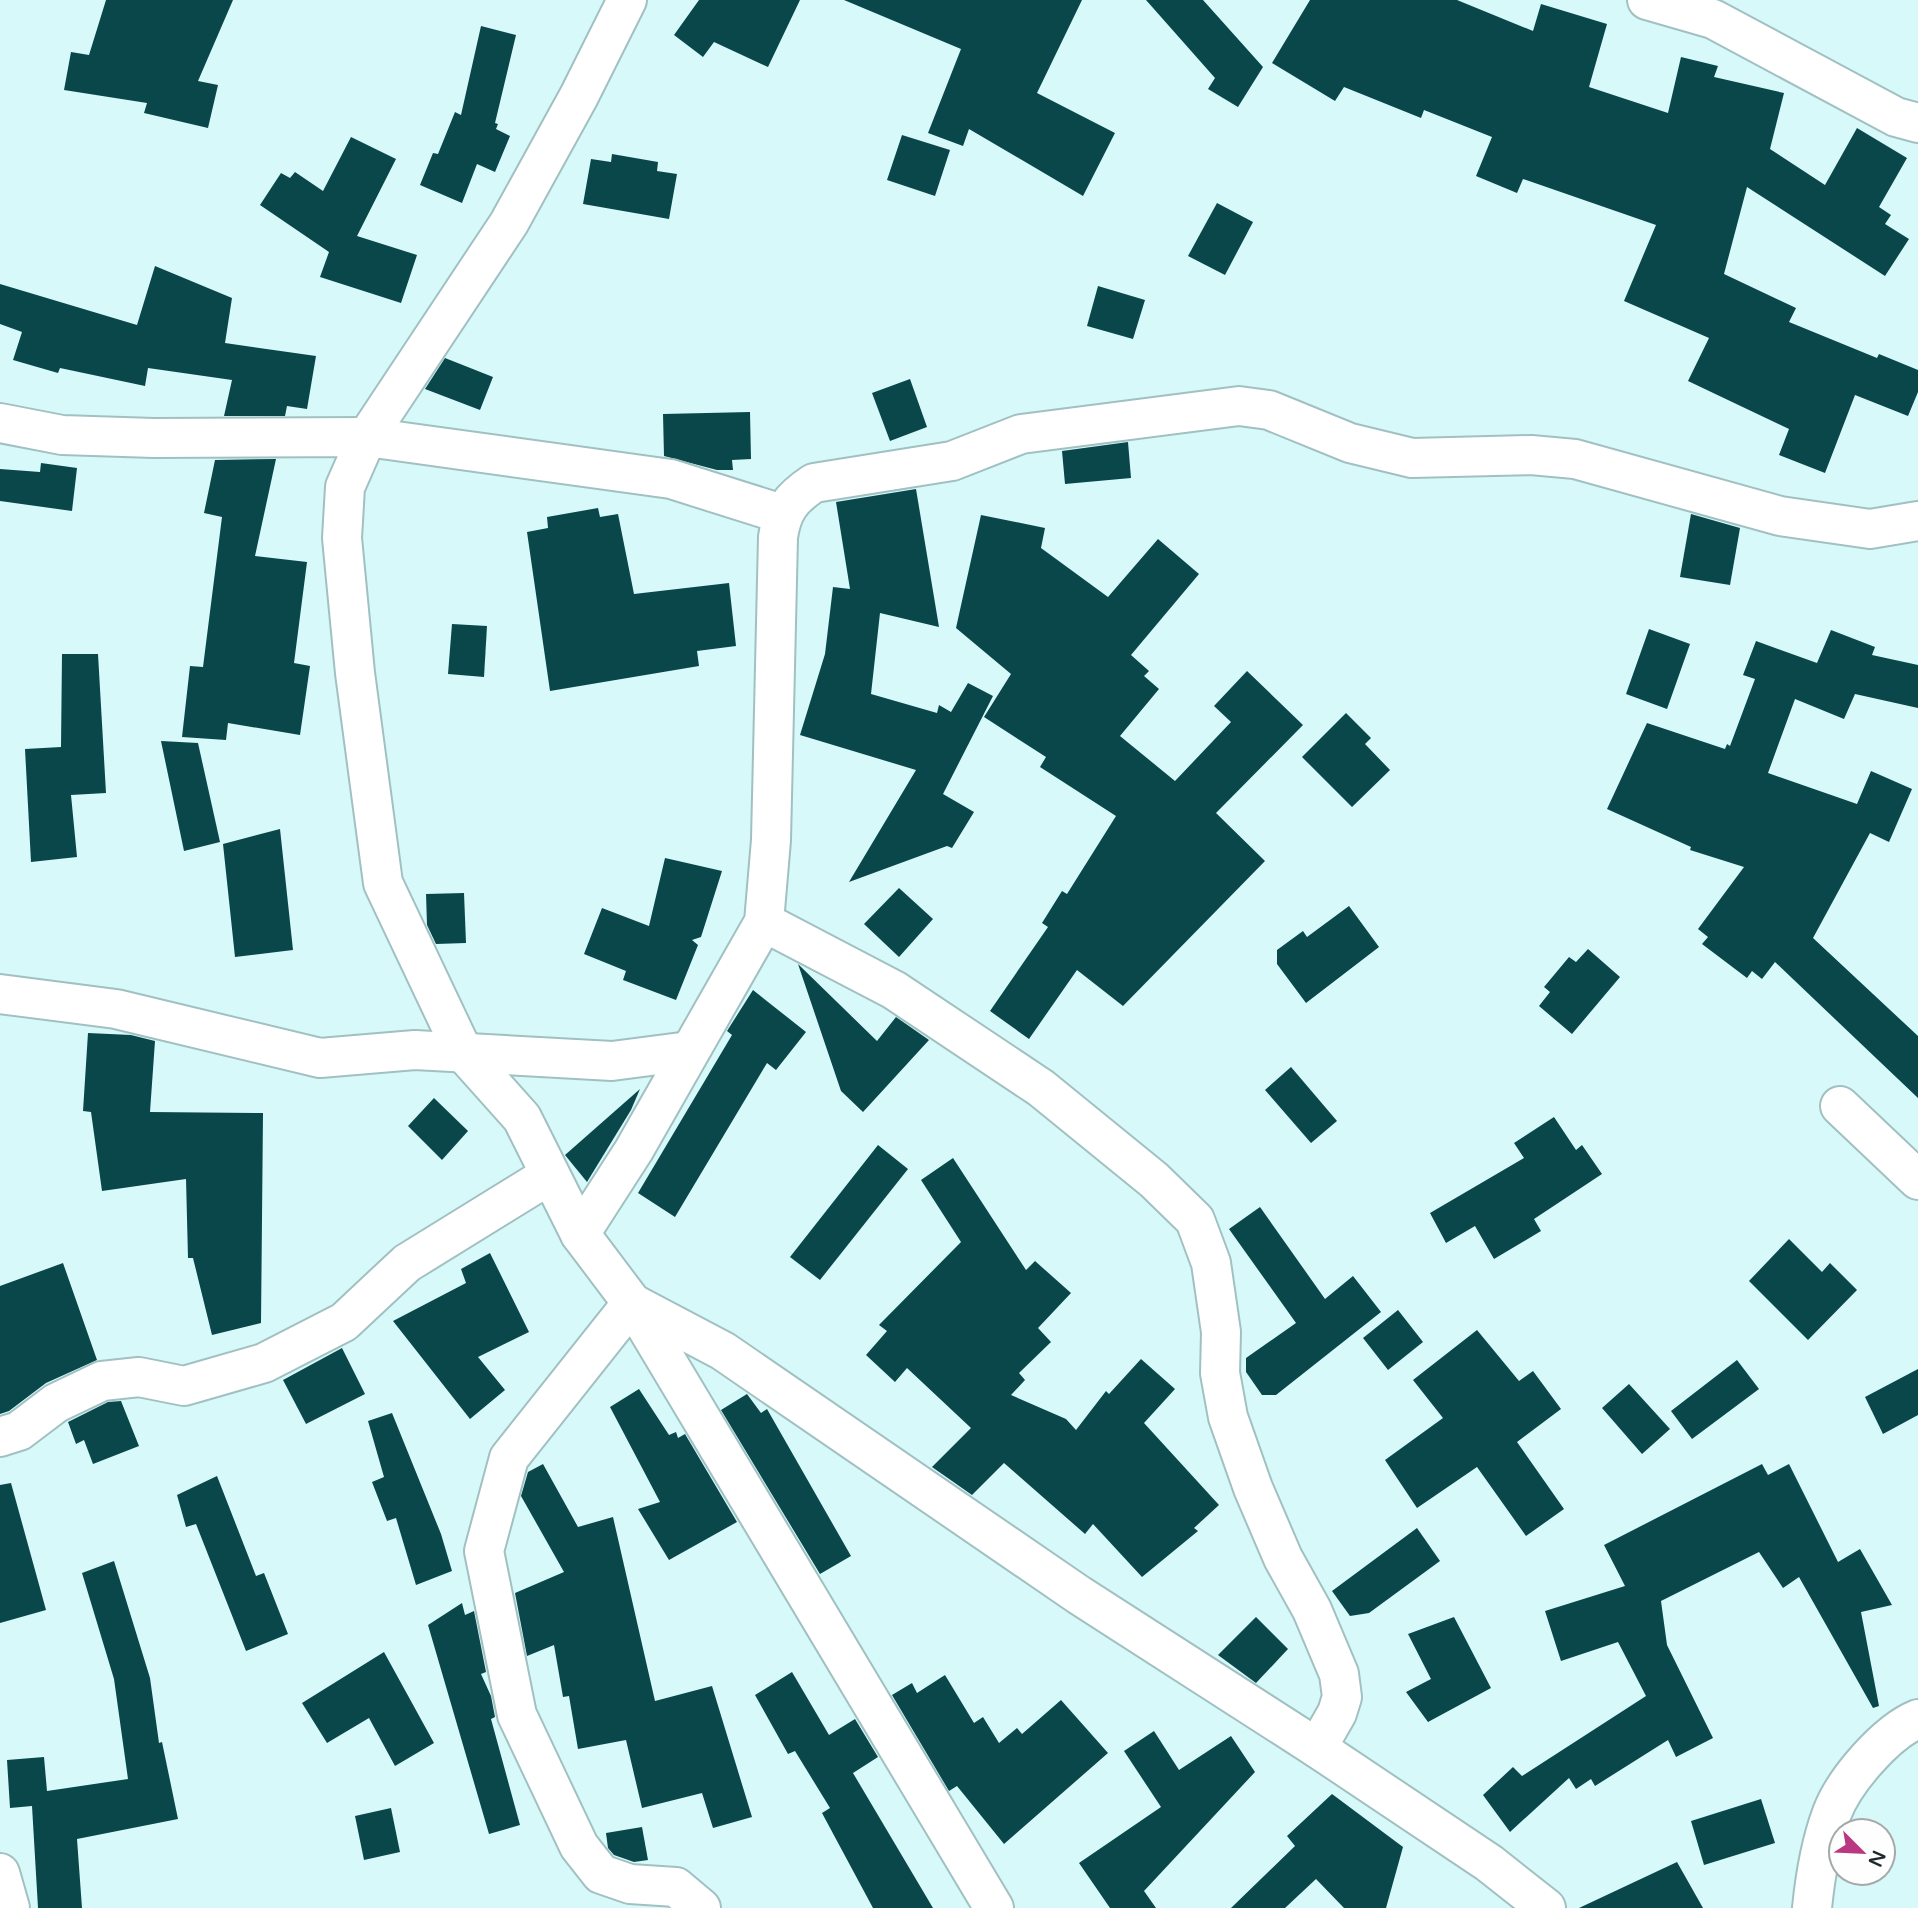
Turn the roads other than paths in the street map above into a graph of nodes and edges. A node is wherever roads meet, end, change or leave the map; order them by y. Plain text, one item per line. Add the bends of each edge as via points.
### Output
1 (627, 0) edge
2 (1647, 0) edge
3 (1918, 123) edge
4 (0, 423) edge
5 (367, 437) junction
6 (782, 513) junction
7 (1918, 521) edge
8 (764, 922) junction
9 (0, 994) edge
10 (689, 1051) junction
11 (463, 1052) junction
12 (1840, 1106) dead end
13 (548, 1176) junction
14 (1918, 1180) edge
15 (580, 1234) junction
16 (632, 1303) junction
17 (0, 1437) edge
18 (1918, 1720) edge
19 (1317, 1748) junction
20 (0, 1873) edge
21 (10, 1908) edge
22 (701, 1908) edge
23 (994, 1908) edge
24 (1546, 1908) edge
25 (1812, 1908) edge

1 - 5 street via 509,223
2 - 3 street via 1713,19 1896,117
4 - 5 street via 62,435
5 - 6 street via 671,479
5 - 11 street via 345,487 342,538 383,883
6 - 7 street via 796,494 814,483 952,461 1021,434 1239,406 1269,411 1350,443 1412,458 1531,455 1575,459 1780,516 1870,528
6 - 8 street
8 - 10 street
8 - 19 street via 894,990 1041,1088 1154,1180 1195,1220 1211,1263 1228,1417 1283,1558 1312,1610 1339,1674 1342,1697
9 - 11 street via 116,1009 320,1058 415,1050
10 - 11 street via 612,1061
10 - 15 street
11 - 13 street via 522,1118
12 - 14 street
13 - 15 street
13 - 17 street via 407,1262 344,1322 264,1363 184,1386 139,1377 102,1381 56,1403 19,1431
15 - 16 street
16 - 19 street via 723,1351 1079,1595
16 - 22 street via 509,1458 484,1551 517,1714 579,1846 601,1874 630,1884 676,1886
16 - 23 street
18 - 25 street via 1906,1724 1862,1764 1832,1812
19 - 24 street via 1489,1863
20 - 21 street

